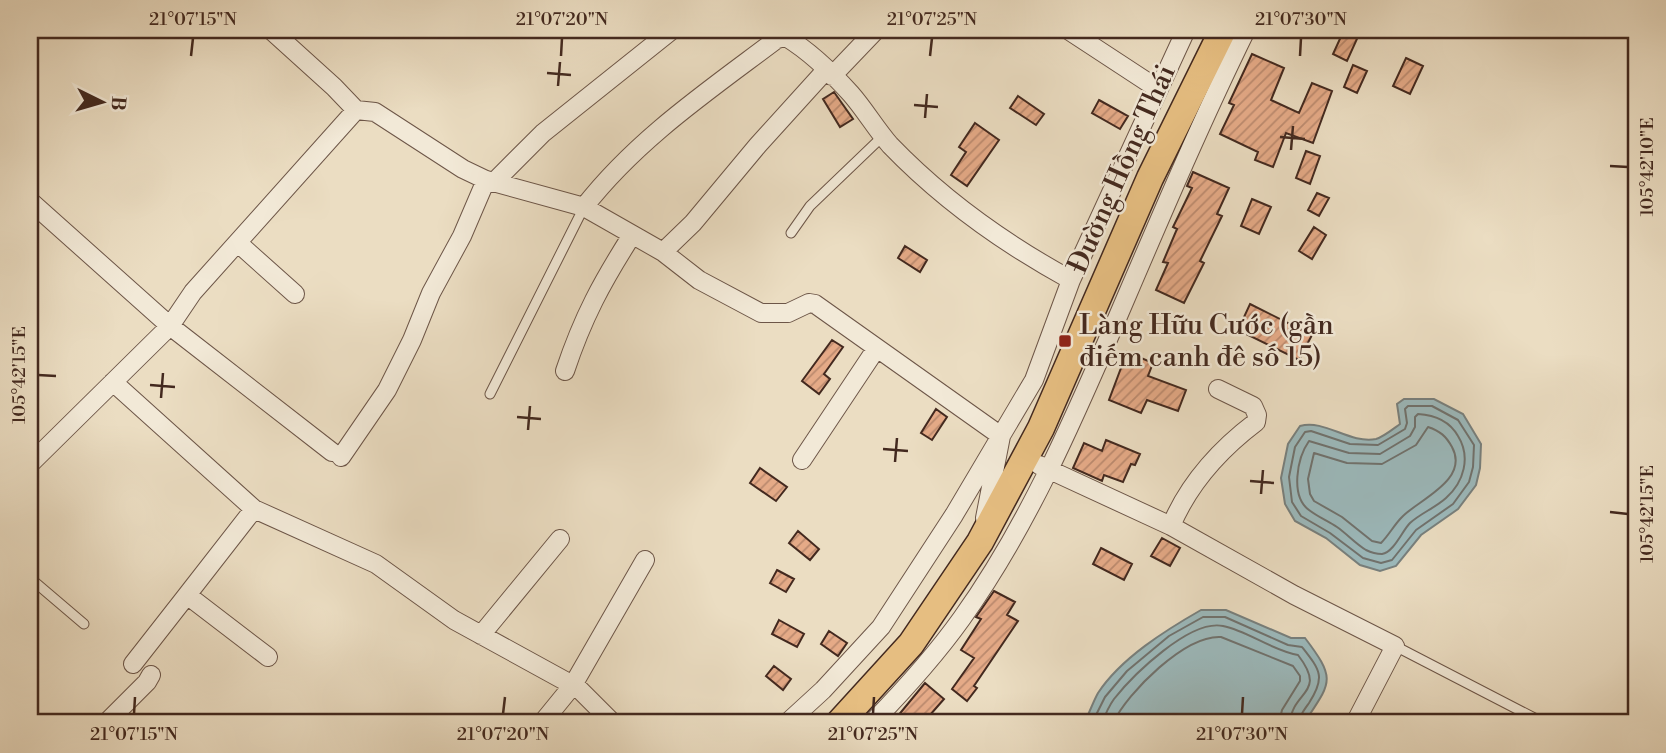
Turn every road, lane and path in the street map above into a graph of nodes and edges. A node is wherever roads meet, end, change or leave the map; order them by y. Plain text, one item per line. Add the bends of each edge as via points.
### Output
1 (271, 30) edge
2 (672, 30) edge
3 (876, 30) edge
4 (1068, 30) edge
5 (1186, 30) edge
6 (1223, 30) edge
7 (1246, 30) edge
8 (1172, 58) junction
9 (1200, 72) junction
10 (829, 73) junction
11 (1158, 89) junction
12 (356, 110) junction
13 (883, 136) junction
14 (490, 181) junction
15 (30, 201) edge
16 (584, 208) junction
17 (791, 233) dead end
18 (632, 235) junction
19 (238, 243) junction
20 (663, 252) junction
21 (1071, 279) junction
22 (295, 294) dead end
23 (170, 326) junction
24 (876, 349) junction
25 (1070, 364) junction
26 (565, 371) dead end
27 (113, 382) junction
28 (1217, 389) dead end
29 (490, 394) dead end
30 (1001, 436) junction
31 (1025, 458) junction
32 (802, 460) dead end
33 (30, 464) edge
34 (1049, 471) junction
35 (254, 509) junction
36 (1171, 526) junction
37 (560, 539) dead end
38 (980, 542) junction
39 (645, 560) dead end
40 (30, 578) edge
41 (187, 594) junction
42 (84, 624) dead end
43 (481, 635) junction
44 (1395, 646) junction
45 (268, 657) dead end
46 (133, 664) dead end
47 (151, 676) dead end
48 (573, 685) junction
49 (106, 723) edge
50 (542, 723) edge
51 (614, 723) edge
52 (787, 723) edge
53 (839, 723) edge
54 (872, 723) edge
55 (1355, 723) edge
56 (1544, 723) edge

1 - 12 street
2 - 14 street
3 - 10 street
4 - 11 street
5 - 8 street
6 - 9 main road, Đường Hồng Thái
7 - 34 street
8 - 9 street
8 - 11 street
9 - 25 main road, Đường Hồng Thái
10 - 13 street
10 - 16 street via 786,37 776,39 667,122 628,157
10 - 20 street
11 - 21 street
12 - 14 street via 374,112
12 - 19 street
13 - 17 lane via 810,206
13 - 21 street via 982,223
14 - 16 street
14 - 23 street via 387,390 337,454
15 - 23 street
16 - 18 street
16 - 29 lane
18 - 20 street
18 - 26 street via 584,318
19 - 22 street
19 - 23 street via 193,292
20 - 24 street via 699,280 761,313 788,313 814,304
21 - 30 street via 1034,380
23 - 27 street
24 - 30 street
24 - 32 street
25 - 30 street
25 - 31 main road, Đường Hồng Thái
27 - 33 street
27 - 35 street
28 - 36 street via 1253,406 1256,422 1216,456 1185,496
30 - 38 street
30 - 52 street via 881,627
31 - 34 street
31 - 38 main road, Đường Hồng Thái
34 - 36 street
34 - 54 street via 963,617 918,675
35 - 41 street
35 - 43 street via 376,564
36 - 44 street
37 - 43 street
38 - 53 main road, Đường Hồng Thái via 911,644
39 - 48 street
40 - 42 lane
41 - 45 street
41 - 46 street
43 - 48 street
44 - 55 street
44 - 56 lane
47 - 49 street
48 - 50 street
48 - 51 street

